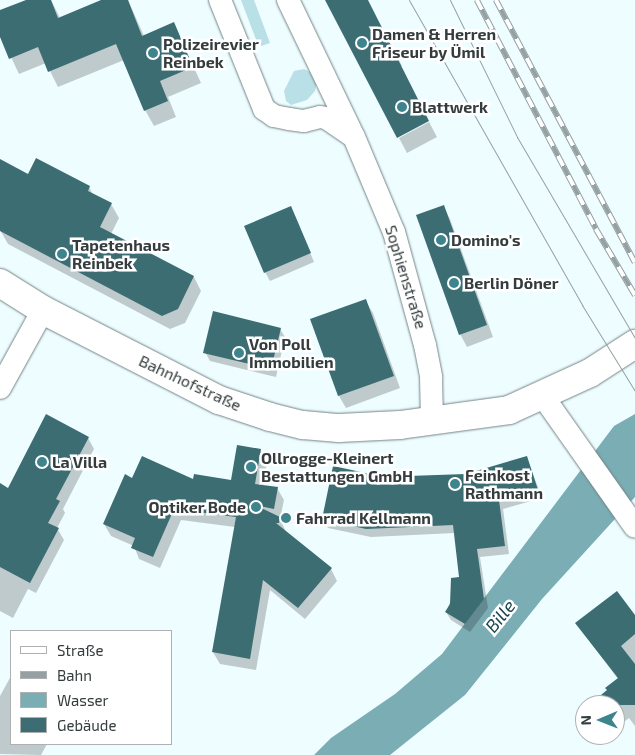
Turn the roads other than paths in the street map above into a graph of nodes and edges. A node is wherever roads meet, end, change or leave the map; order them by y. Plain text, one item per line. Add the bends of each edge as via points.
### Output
1 (220, 0) edge
2 (288, 0) edge
3 (354, 137) junction
4 (0, 284) edge
5 (43, 310) junction
6 (635, 344) edge
7 (0, 388) edge
8 (542, 395) junction
9 (432, 422) junction
10 (635, 527) edge

1 - 3 street via 264,109 274,116 304,121 320,116 343,127
2 - 3 street, Sophienstraße
3 - 9 street, Sophienstraße via 394,232 418,316 431,377
4 - 5 main road, Bahnhofstraße
5 - 7 street
5 - 9 main road, Bahnhofstraße via 219,400 270,417 303,425 339,428
6 - 8 main road, Bahnhofstraße via 590,373
8 - 9 main road, Bahnhofstraße via 509,410
8 - 10 street

